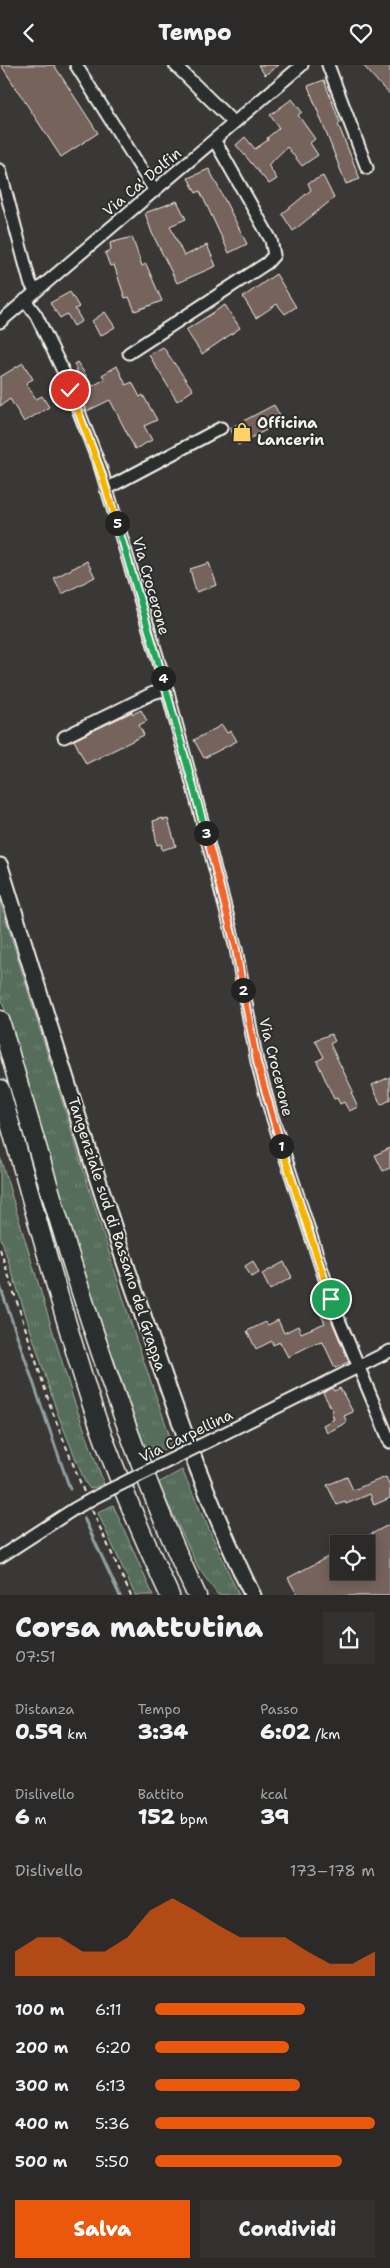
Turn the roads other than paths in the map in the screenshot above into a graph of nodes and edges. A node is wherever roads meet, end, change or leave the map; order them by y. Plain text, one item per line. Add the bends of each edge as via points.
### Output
1 (76, 65) edge
2 (175, 65) edge
3 (302, 65) edge
4 (328, 65) edge
5 (234, 123) junction
6 (215, 141) junction
7 (366, 168) dead end
8 (0, 170) edge
9 (155, 191) junction
10 (35, 291) junction
11 (25, 300) junction
12 (0, 322) edge
13 (129, 353) dead end
14 (220, 428) dead end
15 (106, 489) junction
16 (166, 689) junction
17 (64, 737) dead end
18 (0, 866) edge
19 (0, 1020) edge
20 (0, 1089) edge
21 (390, 1351) edge
22 (360, 1367) junction
23 (390, 1441) edge
24 (0, 1557) edge
25 (170, 1595) edge
26 (196, 1595) edge
27 (253, 1595) edge

1 - 9 street
2 - 5 street
3 - 5 street, Via Ca' Dolfin
4 - 7 street
5 - 6 street, Via Ca' Dolfin
6 - 9 street, Via Ca' Dolfin
6 - 13 street via 271,240 274,255
8 - 10 street
9 - 10 street, Via Ca' Dolfin
10 - 11 street, Via Ca' Dolfin
11 - 12 street, Via Ca' Dolfin
11 - 15 street, Via Crocerone via 36,315 64,373
14 - 15 street
15 - 16 street, Via Crocerone
16 - 17 street
16 - 22 street, Via Crocerone via 236,949 257,1062 271,1113 335,1310
18 - 27 main road, Tangenziale sud di Bassano del Grappa via 106,1206 178,1419
19 - 26 highway via 77,1283 112,1389 148,1485
20 - 25 highway via 91,1400 123,1487
21 - 22 street, Via Carpellina
22 - 23 street, Via Crocerone
22 - 24 street, Via Carpellina, bridge via 93,1498

